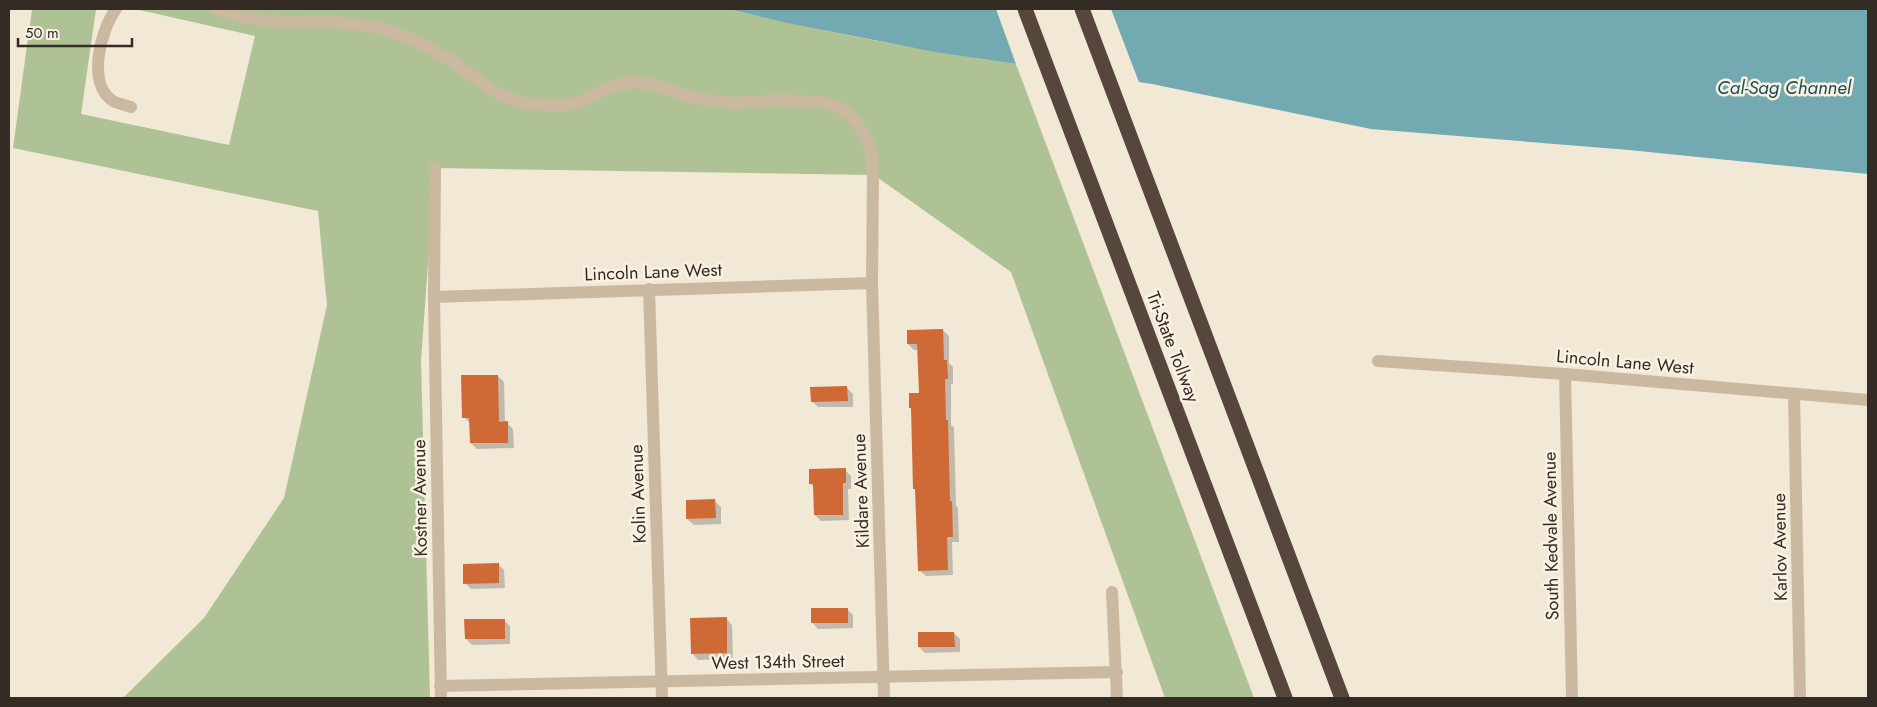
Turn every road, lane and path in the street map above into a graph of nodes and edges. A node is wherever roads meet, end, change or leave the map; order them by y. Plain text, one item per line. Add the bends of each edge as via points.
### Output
1 (116, 9) edge
2 (215, 9) edge
3 (1025, 9) edge
4 (1082, 9) edge
5 (131, 107) dead end
6 (435, 168) dead end
7 (872, 283) junction
8 (649, 289) junction
9 (434, 297) junction
10 (1378, 361) dead end
11 (1565, 374) junction
12 (1794, 394) junction
13 (1868, 400) edge
14 (1112, 592) dead end
15 (1117, 672) junction
16 (884, 677) junction
17 (662, 681) junction
18 (441, 692) edge
19 (662, 698) edge
20 (884, 698) edge
21 (1117, 698) edge
22 (1285, 698) edge
23 (1342, 698) edge
24 (1572, 698) edge
25 (1800, 698) edge

1 - 5 street via 105,29 97,71 101,86 112,101
2 - 7 street, Kildare Avenue via 247,18 336,22 380,28 416,41 495,92 518,102 551,106 575,104 613,86 634,82 704,100 732,103 824,102 840,108 856,121 870,146 874,175
3 - 22 highway, Tri-State Tollway
4 - 23 highway, Tri-State Tollway
6 - 9 street, Kostner Avenue
7 - 8 street, Lincoln Lane West
7 - 16 street, Kildare Avenue
8 - 9 street, Lincoln Lane West
8 - 17 street, Kolin Avenue
9 - 18 street, Kostner Avenue
10 - 11 street, Lincoln Lane West
11 - 12 street, Lincoln Lane West
11 - 24 street, South Kedvale Avenue
12 - 13 street, Lincoln Lane West
12 - 25 street, Karlov Avenue
14 - 15 street
15 - 16 street, West 134th Street
15 - 21 street
16 - 17 street, West 134th Street
16 - 20 street, Kildare Avenue
17 - 18 street, West 134th Street
17 - 19 street, Kolin Avenue

